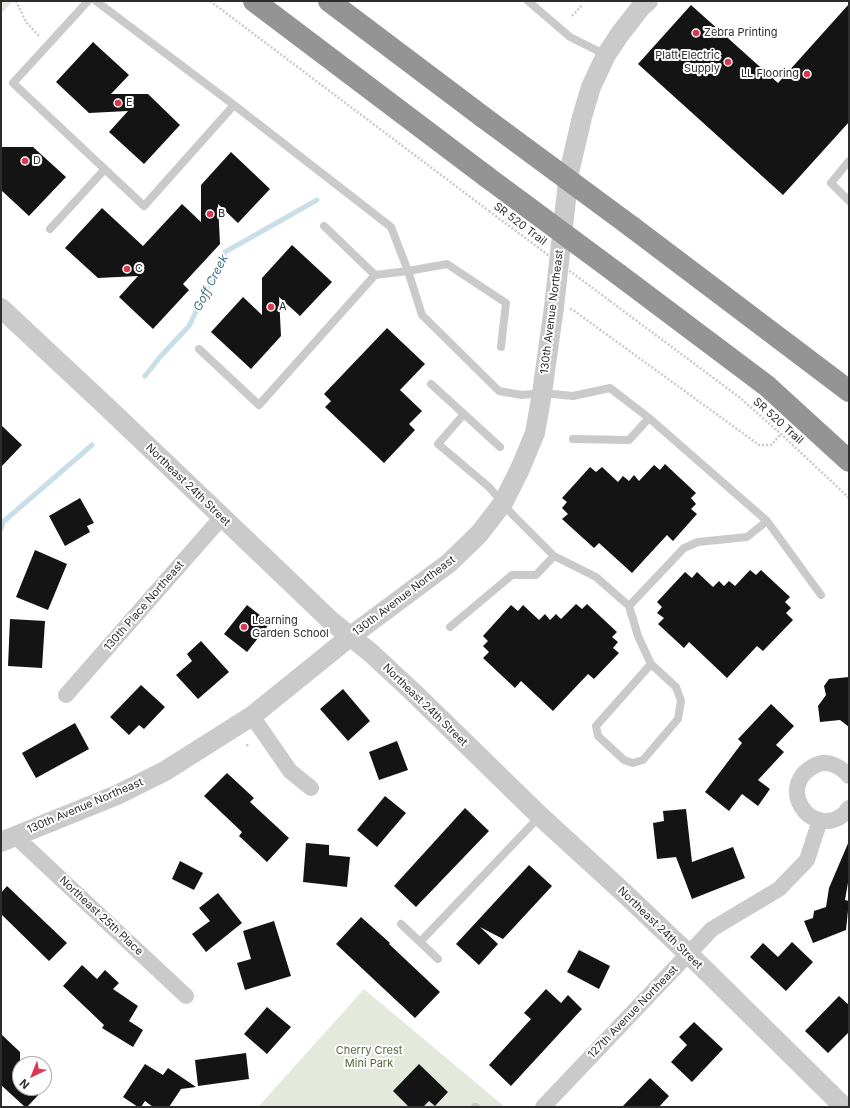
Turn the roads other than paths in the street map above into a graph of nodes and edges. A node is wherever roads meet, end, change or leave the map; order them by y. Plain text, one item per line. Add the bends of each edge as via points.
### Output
1 (88, 1) edge
2 (96, 1) edge
3 (254, 1) edge
4 (329, 1) edge
5 (528, 1) edge
6 (648, 1) edge
7 (606, 56) junction
8 (234, 105) junction
9 (849, 161) edge
10 (104, 170) junction
11 (849, 201) edge
12 (324, 226) dead end
13 (50, 229) dead end
14 (408, 271) junction
15 (375, 275) junction
16 (1, 308) edge
17 (501, 347) dead end
18 (199, 349) dead end
19 (431, 384) dead end
20 (849, 391) edge
21 (542, 393) junction
22 (464, 414) junction
23 (649, 418) junction
24 (573, 439) dead end
25 (500, 447) dead end
26 (849, 461) edge
27 (503, 503) junction
28 (222, 518) junction
29 (767, 521) junction
30 (554, 556) junction
31 (821, 594) dead end
32 (629, 606) junction
33 (450, 627) dead end
34 (351, 636) junction
35 (651, 664) junction
36 (66, 695) dead end
37 (252, 716) junction
38 (849, 776) edge
39 (311, 788) dead end
40 (849, 808) edge
41 (540, 816) junction
42 (820, 820) junction
43 (8, 839) edge
44 (400, 924) dead end
45 (420, 942) junction
46 (688, 954) junction
47 (438, 959) dead end
48 (186, 996) dead end
49 (542, 1107) edge
50 (844, 1107) edge

1 - 10 lane via 14,83
2 - 8 lane
3 - 26 highway, bridge via 767,386
4 - 20 highway, bridge
5 - 7 lane via 570,36
6 - 7 street, 130th Avenue Northeast via 620,34
7 - 21 street, 130th Avenue Northeast via 589,94 569,173
8 - 10 lane via 144,206
8 - 14 lane via 391,226
9 - 11 lane via 831,183
10 - 13 lane
12 - 15 lane
14 - 15 lane
14 - 17 lane via 447,264 506,304
14 - 21 lane via 422,315 499,391 522,395
15 - 18 lane via 259,405
16 - 28 street, Northeast 24th Street
19 - 22 lane
21 - 23 lane via 573,396 610,388
21 - 27 street, 130th Avenue Northeast via 534,433 520,470
22 - 25 lane
22 - 27 lane via 438,444 489,487
23 - 24 lane via 629,440
23 - 29 lane
27 - 30 lane
27 - 34 street, 130th Avenue Northeast via 479,534 449,563
28 - 34 street, Northeast 24th Street via 330,620
28 - 36 street, 130th Place Northeast
29 - 31 lane
29 - 32 lane via 747,537 698,542 684,548
30 - 32 lane via 596,577
30 - 33 lane via 536,575 512,575
32 - 35 lane via 638,636
34 - 37 street, 130th Avenue Northeast
34 - 41 street, Northeast 24th Street via 414,693
35 - 35 lane via 676,687 681,701 678,719 643,760 633,763 624,760 598,736 596,726
37 - 39 street via 290,771
37 - 43 street, 130th Avenue Northeast via 165,771 118,795
38 - 42 street via 842,769 825,763 806,771 800,778 797,798 801,807 805,813
40 - 42 street via 842,815 830,820
41 - 45 lane
41 - 46 street, Northeast 24th Street
42 - 46 street, 127th Avenue Northeast via 808,860 779,889 712,929
43 - 48 street, Northeast 25th Place
44 - 45 lane
45 - 47 lane
46 - 49 street, 127th Avenue Northeast
46 - 50 street, Northeast 24th Street

